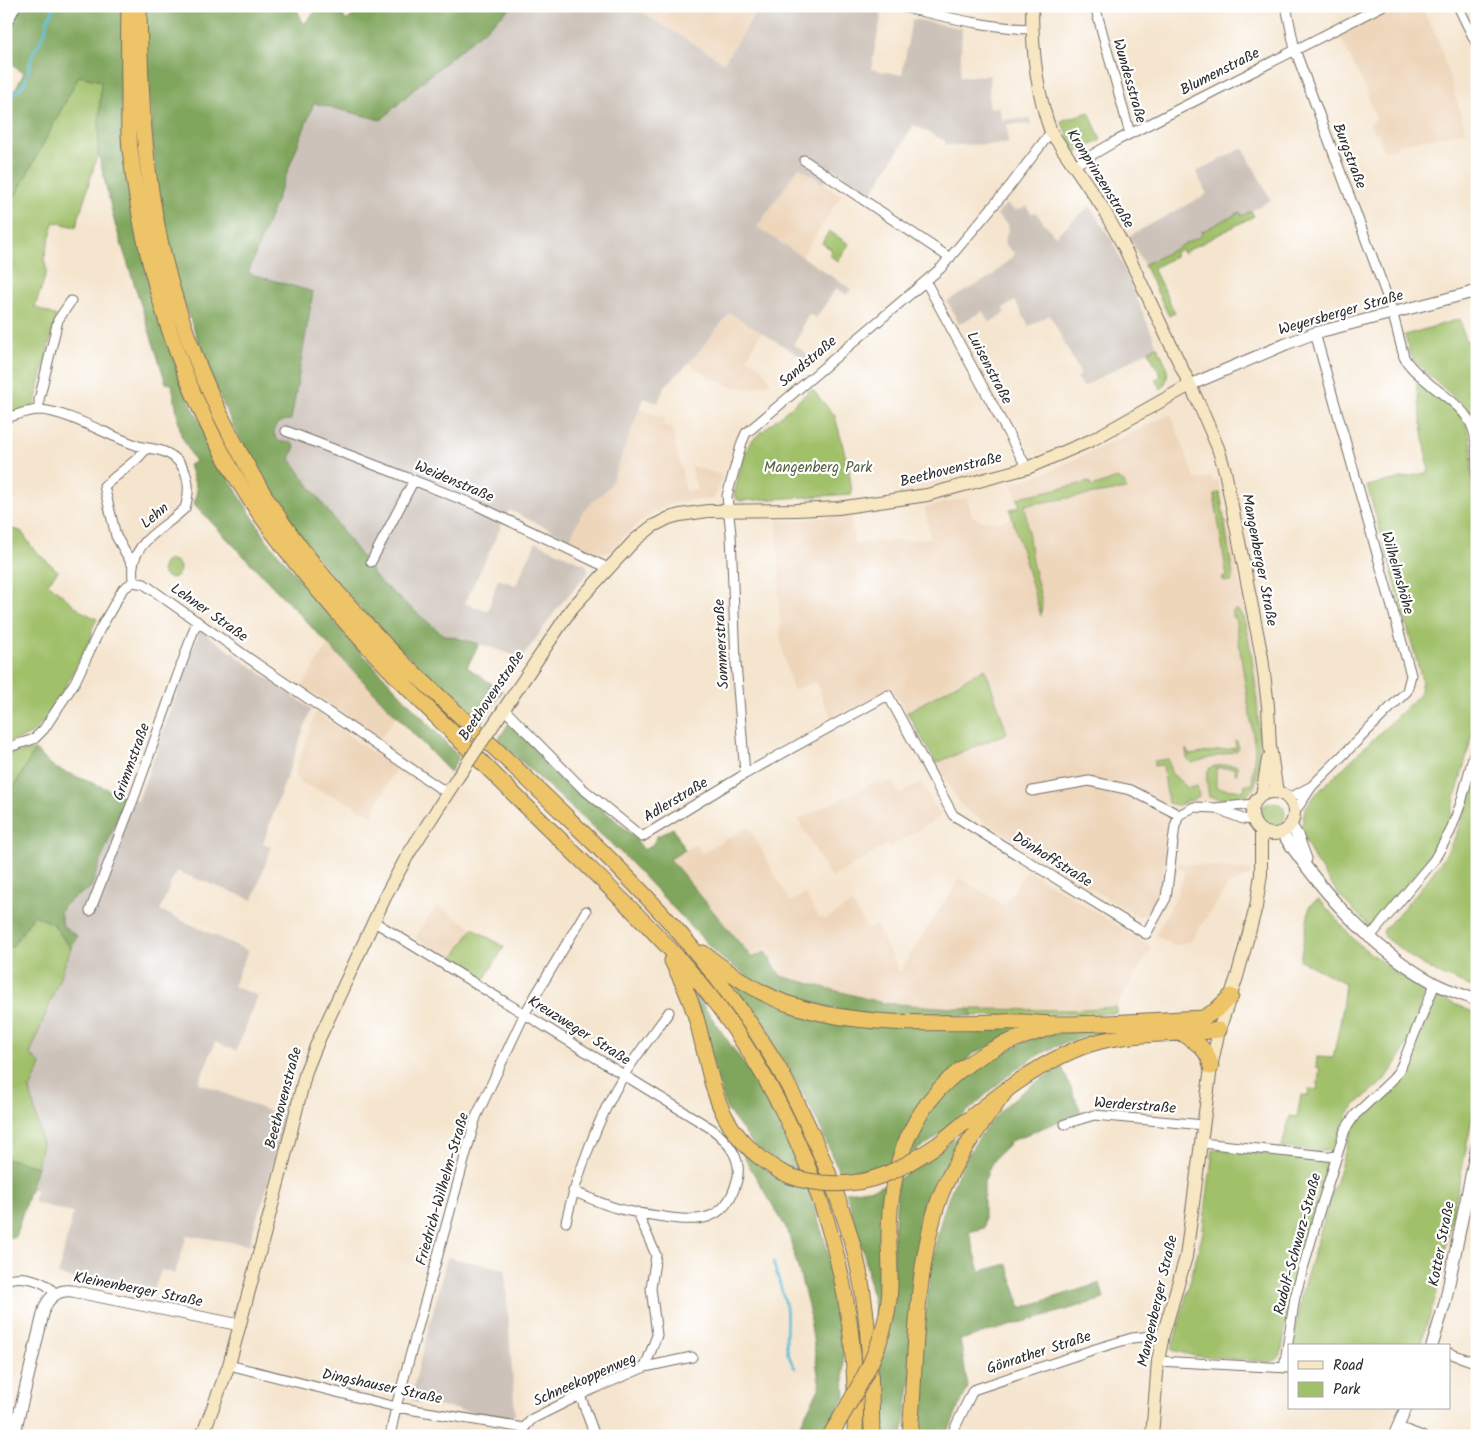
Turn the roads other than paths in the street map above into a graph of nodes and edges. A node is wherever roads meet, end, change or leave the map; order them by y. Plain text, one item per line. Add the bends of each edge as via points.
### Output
1 (16, 6) edge
2 (129, 6) edge
3 (140, 6) edge
4 (898, 6) edge
5 (1032, 6) edge
6 (1095, 6) edge
7 (1286, 6) edge
8 (1382, 6) edge
9 (1458, 6) edge
10 (6, 25) edge
11 (1033, 29) junction
12 (1477, 45) edge
13 (1295, 50) junction
14 (1051, 132) junction
15 (1130, 134) junction
16 (804, 160) dead end
17 (1073, 166) junction
18 (950, 258) junction
19 (926, 282) junction
20 (1477, 291) edge
21 (72, 301) dead end
22 (1393, 313) junction
23 (1315, 334) junction
24 (1190, 385) junction
25 (39, 410) junction
26 (6, 418) edge
27 (286, 431) dead end
28 (147, 448) junction
29 (1026, 468) junction
30 (414, 480) junction
31 (1477, 484) edge
32 (727, 507) junction
33 (371, 562) dead end
34 (133, 566) junction
35 (608, 568) junction
36 (133, 582) junction
37 (197, 621) junction
38 (888, 695) joint
39 (502, 712) junction
40 (1477, 742) edge
41 (1270, 746) junction
42 (6, 748) edge
43 (746, 774) junction
44 (1312, 786) junction
45 (1032, 791) dead end
46 (447, 793) junction
47 (1282, 795) junction
48 (1258, 800) junction
49 (1215, 808) junction
50 (1179, 815) junction
51 (1253, 820) junction
52 (1280, 827) junction
53 (90, 911) dead end
54 (586, 911) dead end
55 (373, 921) junction
56 (1369, 938) junction
57 (663, 944) junction
58 (689, 944) junction
59 (1435, 984) junction
60 (1230, 996) junction
61 (1477, 1000) edge
62 (669, 1012) dead end
63 (525, 1014) junction
64 (1203, 1018) junction
65 (1061, 1024) junction
66 (1219, 1030) junction
67 (1182, 1033) junction
68 (1211, 1067) junction
69 (623, 1076) junction
70 (1008, 1088) junction
71 (1065, 1124) dead end
72 (1204, 1125) junction
73 (1202, 1144) junction
74 (1477, 1146) edge
75 (1336, 1157) junction
76 (573, 1192) junction
77 (637, 1212) junction
78 (566, 1222) dead end
79 (6, 1280) edge
80 (55, 1294) junction
81 (240, 1325) junction
82 (1163, 1335) junction
83 (1290, 1344) edge
84 (1433, 1344) edge
85 (1450, 1353) edge
86 (692, 1357) dead end
87 (1158, 1361) junction
88 (1477, 1363) edge
89 (229, 1365) junction
90 (645, 1367) junction
91 (1287, 1368) edge
92 (580, 1395) junction
93 (396, 1407) junction
94 (1405, 1410) edge
95 (1396, 1431) edge
96 (524, 1432) edge
97 (14, 1436) edge
98 (202, 1436) edge
99 (390, 1436) edge
100 (595, 1436) edge
101 (830, 1436) edge
102 (855, 1436) edge
103 (872, 1436) edge
104 (910, 1436) edge
105 (951, 1436) edge
106 (1152, 1436) edge
107 (1422, 1436) edge

1 - 10 street
2 - 57 highway via 129,144 150,263 167,324 189,382 214,437 245,492 309,581 347,626
3 - 58 highway via 146,149 164,260 208,390 268,502 307,555 374,633 636,884
4 - 11 street via 990,25
5 - 11 main road, Kronprinzenstraße
6 - 15 street, Wundesstraße
7 - 13 street, Burgstraße
8 - 13 street, Blumenstraße
9 - 12 street
11 - 14 main road, Kronprinzenstraße via 1036,76
13 - 15 street, Blumenstraße
13 - 22 street, Burgstraße
14 - 17 main road, Kronprinzenstraße
14 - 18 street, Sandstraße
15 - 17 street, Blumenstraße
16 - 18 street
17 - 24 main road, Kronprinzenstraße via 1101,205
18 - 19 street, Sandstraße
19 - 29 street, Luisenstraße
19 - 32 street, Sandstraße via 746,433 727,496
20 - 22 street, Weyersberger Straße
21 - 25 street via 58,320
22 - 23 street, Weyersberger Straße
22 - 31 street, Burgstraße via 1408,364 1456,405 1473,428
23 - 24 street, Weyersberger Straße
23 - 44 street, Wilhelmshöhe via 1411,675 1407,691
24 - 29 main road, Beethovenstraße via 1092,440
24 - 41 main road, Mangenberger Straße via 1225,471 1262,657
25 - 26 street, Lehn
25 - 28 street, Lehn via 64,416
27 - 30 street, Weidenstraße
28 - 34 street, Lehn via 104,486 116,536
28 - 34 street, Lehn via 163,451 178,462 187,478 188,494 185,508 146,542
29 - 32 main road, Beethovenstraße via 927,495 838,508
30 - 33 street
30 - 35 street, Weidenstraße via 478,506
32 - 35 main road, Beethovenstraße via 680,515 653,526
32 - 43 street, Sommerstraße
34 - 36 street, Lehn
35 - 39 main road, Beethovenstraße via 568,613
36 - 37 street, Lehner Straße via 144,584
36 - 42 street via 123,589 75,682 44,729 34,739
37 - 46 street, Lehner Straße
37 - 53 street, Grimmstraße
38 - 43 street, Adlerstraße
38 - 50 street, Dönhoffstraße via 954,815 1146,934 1166,898
39 - 43 street, Adlerstraße via 582,788 642,837
39 - 46 main road, Beethovenstraße, bridge
40 - 56 street via 1450,832 1434,860
41 - 47 main road, Mangenberger Straße
41 - 48 main road, Mangenberger Straße
44 - 47 street, Wilhelmshöhe via 1294,795
44 - 52 street, Wilhelmshöhe
45 - 50 street via 1089,781 1132,790
46 - 55 main road, Beethovenstraße via 409,853
47 - 48 main road via 1267,793
47 - 52 main road via 1293,807
48 - 49 street
48 - 51 main road via 1252,809
49 - 50 street via 1194,807
49 - 51 street
51 - 52 main road
52 - 56 street via 1335,904
52 - 60 main road, Mangenberger Straße via 1261,874 1256,907
54 - 63 street, Friedrich-Wilhelm-Straße
55 - 63 street, Kreuzweger Straße
55 - 81 main road, Beethovenstraße via 306,1071
56 - 59 street
57 - 70 highway, bridge via 688,994 721,1110 746,1147 781,1172 804,1181 839,1184 860,1183 890,1174 940,1143
57 - 102 highway via 708,994 748,1050 782,1109 813,1176 832,1237 846,1306 856,1406
58 - 65 highway via 763,992 793,1006 816,1012 881,1021 1032,1021
58 - 103 highway via 771,1056 818,1148 836,1192 863,1294
59 - 61 street
59 - 75 street, Rudolf-Schwarz-Straße via 1401,1067 1349,1122
60 - 64 highway
60 - 66 main road, Mangenberger Straße
62 - 69 street
63 - 69 street, Kreuzweger Straße
63 - 93 street, Friedrich-Wilhelm-Straße via 476,1117
64 - 65 highway
64 - 66 highway
65 - 101 highway, bridge via 1015,1039 967,1064 930,1100 908,1134 894,1177 889,1214 889,1301 882,1333 868,1370
66 - 67 highway
66 - 68 main road, Mangenberger Straße
67 - 68 highway via 1204,1049
67 - 70 highway via 1095,1043 1072,1051
68 - 72 main road, Mangenberger Straße
69 - 76 street
69 - 77 street, Kreuzweger Straße via 720,1134 738,1163 735,1188 728,1202 716,1214 700,1220 683,1220
70 - 104 highway via 960,1155 933,1222 921,1289
71 - 72 street, Werderstraße via 1094,1115
72 - 73 main road, Mangenberger Straße
73 - 75 street, Rudolf-Schwarz-Straße
73 - 82 main road, Mangenberger Straße via 1186,1257
74 - 84 street, Kotter Straße via 1445,1303
75 - 83 street, Rudolf-Schwarz-Straße via 1295,1297
76 - 77 street via 615,1208
76 - 78 street
77 - 90 street via 656,1255 651,1288 657,1335
79 - 80 street, Kleinenberger Straße via 22,1278 42,1283
80 - 81 street, Kleinenberger Straße via 72,1291
80 - 97 street via 44,1310
81 - 89 main road, Beethovenstraße
82 - 87 main road, Mangenberger Straße
82 - 105 street, Gönrather Straße via 1132,1338 973,1390
85 - 88 street
86 - 90 street, Schneekoppenweg
87 - 91 street
87 - 106 main road, Mangenberger Straße
89 - 93 street, Dingshauser Straße
89 - 98 main road, Beethovenstraße
90 - 92 street, Schneekoppenweg
92 - 96 street, Schneekoppenweg via 532,1419
92 - 100 street
93 - 96 street, Dingshauser Straße
93 - 99 street, Friedrich-Wilhelm-Straße
94 - 95 street
95 - 107 street

